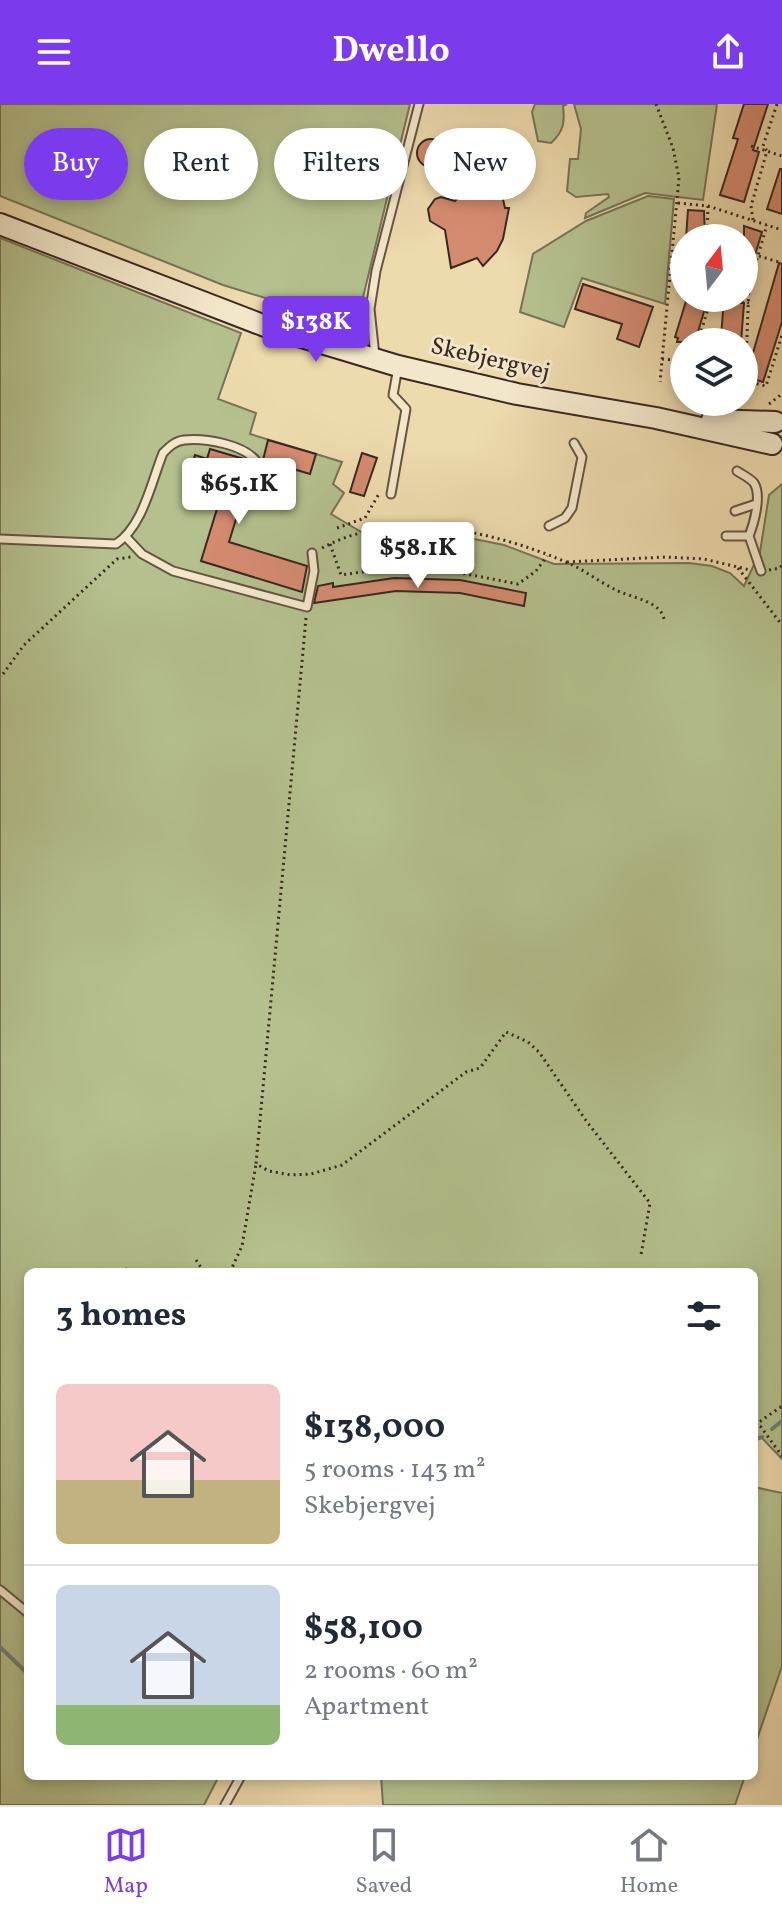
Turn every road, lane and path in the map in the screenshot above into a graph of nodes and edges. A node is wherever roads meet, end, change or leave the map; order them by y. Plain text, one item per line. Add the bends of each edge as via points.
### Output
1 (419, 104) edge
2 (656, 104) edge
3 (777, 104) edge
4 (751, 146) dead end
5 (767, 151) junction
6 (782, 156) edge
7 (678, 203) junction
8 (708, 206) junction
9 (753, 220) junction
10 (0, 224) edge
11 (707, 224) edge
12 (767, 225) junction
13 (782, 230) edge
14 (758, 255) joint
15 (782, 263) edge
16 (782, 335) edge
17 (375, 359) junction
18 (662, 359) junction
19 (670, 360) edge
20 (398, 366) junction
21 (660, 382) dead end
22 (758, 385) edge
23 (782, 394) edge
24 (773, 415) edge
25 (656, 418) junction
26 (574, 443) dead end
27 (777, 453) edge
28 (739, 475) dead end
29 (265, 487) dead end
30 (381, 487) dead end
31 (391, 494) dead end
32 (756, 504) junction
33 (735, 511) dead end
34 (549, 526) dead end
35 (337, 528) dead end
36 (726, 536) dead end
37 (749, 536) junction
38 (126, 537) junction
39 (0, 539) edge
40 (330, 544) junction
41 (312, 553) joint
42 (142, 554) junction
43 (547, 556) junction
44 (567, 562) junction
45 (782, 565) edge
46 (738, 568) junction
47 (761, 571) junction
48 (307, 607) junction
49 (664, 619) dead end
50 (782, 625) edge
51 (3, 674) dead end
52 (256, 1164) junction
53 (641, 1255) dead end
54 (196, 1260) dead end
55 (201, 1268) edge
56 (232, 1268) edge
57 (782, 1406) edge
58 (758, 1422) edge
59 (758, 1426) edge
60 (782, 1456) edge
61 (0, 1590) edge
62 (24, 1610) edge
63 (239, 1780) edge
64 (225, 1805) edge

1 - 17 lane via 372,296
2 - 7 path via 673,148
3 - 5 path via 763,146
4 - 5 path
5 - 6 path
5 - 9 path via 751,206
7 - 8 path
7 - 18 path
8 - 9 path
8 - 11 path
9 - 12 path
10 - 17 street, Skebjergvej via 265,326
12 - 13 path
12 - 14 path
14 - 15 path
16 - 22 path via 766,386
17 - 20 street, Skebjergvej
18 - 19 path
18 - 21 path
20 - 25 street, Skebjergvej
20 - 31 lane via 393,395 406,409
23 - 24 path
24 - 25 street, Skebjergvej
24 - 27 street
25 - 27 street, Skebjergvej
26 - 34 lane via 582,457 572,508
28 - 32 lane via 752,480
29 - 38 lane via 257,462 244,452 214,441 182,440 163,453
30 - 35 path via 365,518
32 - 33 lane
32 - 37 lane
36 - 37 lane
37 - 47 lane
38 - 39 lane via 100,545
38 - 42 lane
40 - 41 path
40 - 43 path via 380,527 436,526
40 - 43 path via 341,575 390,568 456,572 518,584
41 - 48 lane
42 - 48 lane via 173,571
42 - 51 path via 117,559 24,645
43 - 44 path
44 - 46 path via 691,558
44 - 49 path via 625,595 656,605
45 - 47 path
46 - 47 path
46 - 50 path
48 - 52 path
52 - 53 path via 291,1175 342,1165 466,1072 480,1068 506,1032 539,1052 650,1203
52 - 56 path via 242,1246
54 - 55 path
57 - 58 path
59 - 60 path
61 - 62 lane
63 - 64 lane

